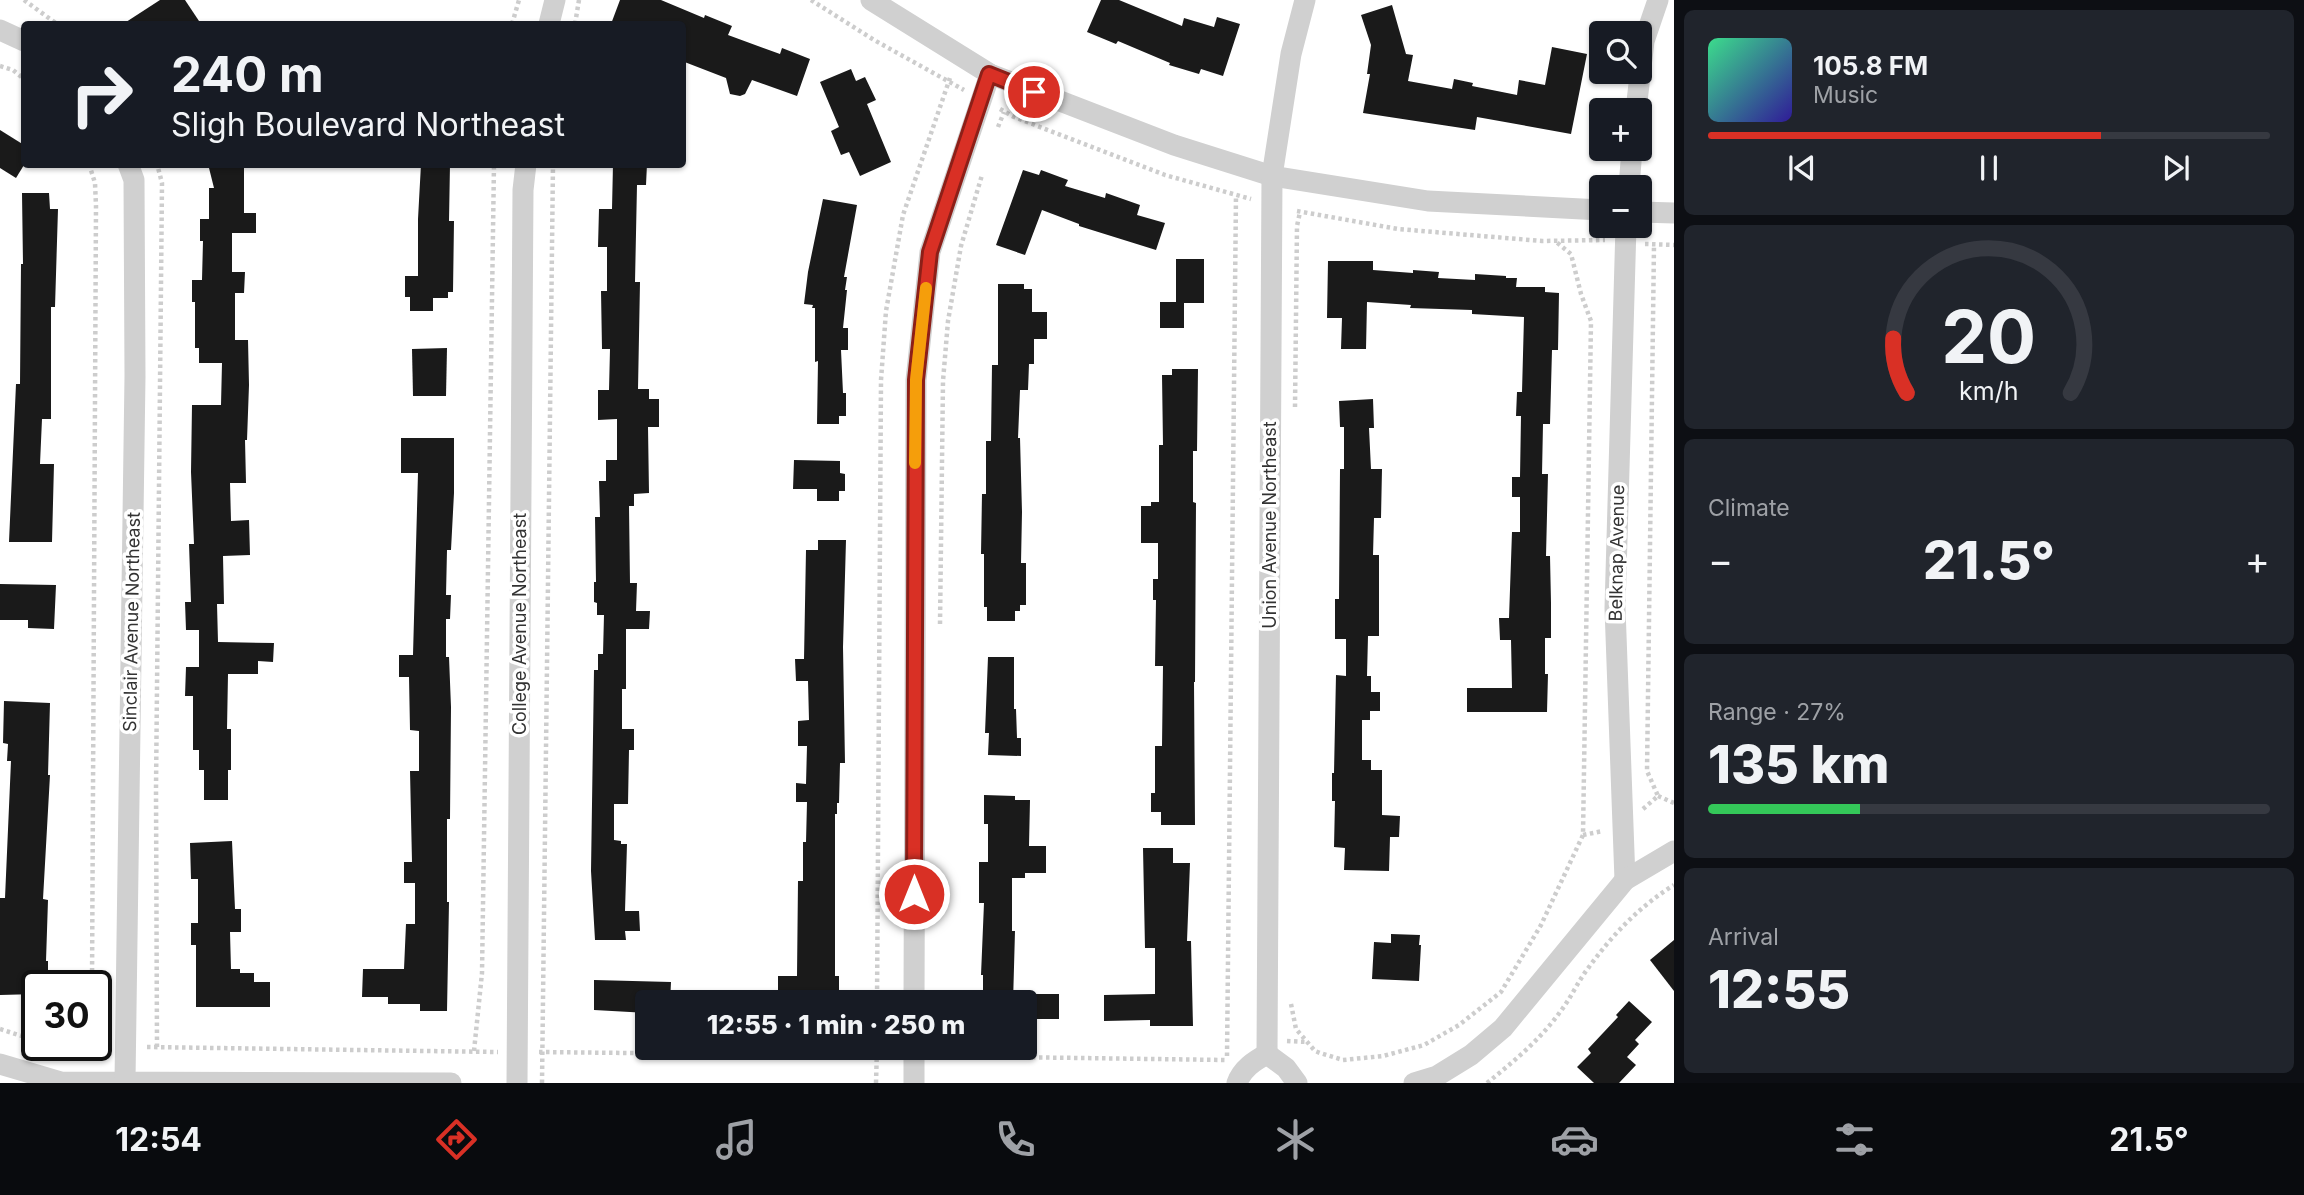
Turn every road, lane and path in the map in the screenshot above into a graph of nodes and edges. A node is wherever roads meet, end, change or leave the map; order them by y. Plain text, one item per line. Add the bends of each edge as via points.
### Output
1 (24, 0) edge
2 (519, 0) edge
3 (555, 0) edge
4 (871, 0) edge
5 (1305, 0) edge
6 (1658, 0) edge
7 (53, 21) edge
8 (513, 21) edge
9 (550, 21) edge
10 (0, 30) edge
11 (21, 40) edge
12 (960, 56) junction
13 (0, 66) edge
14 (989, 74) junction
15 (21, 77) edge
16 (1637, 98) edge
17 (1004, 112) dead end
18 (995, 134) dead end
19 (90, 168) edge
20 (130, 168) edge
21 (158, 168) edge
22 (494, 168) edge
23 (526, 168) edge
24 (553, 168) edge
25 (983, 171) dead end
26 (1272, 176) junction
27 (1236, 195) dead end
28 (1589, 209) edge
29 (1300, 212) dead end
30 (1652, 212) edge
31 (1674, 213) edge
32 (1626, 238) edge
33 (1555, 241) dead end
34 (1654, 244) dead end
35 (1295, 419) dead end
36 (940, 636) dead end
37 (1658, 796) junction
38 (1674, 803) edge
39 (1623, 826) junction
40 (1583, 835) junction
41 (1674, 851) edge
42 (1625, 880) junction
43 (1674, 885) edge
44 (92, 970) edge
45 (877, 990) edge
46 (914, 990) edge
47 (1290, 998) dead end
48 (0, 1029) edge
49 (21, 1036) edge
50 (1307, 1042) junction
51 (112, 1046) edge
52 (125, 1046) junction
53 (157, 1047) junction
54 (1267, 1047) junction
55 (474, 1051) junction
56 (517, 1052) junction
57 (542, 1052) junction
58 (635, 1053) edge
59 (1037, 1055) edge
60 (876, 1060) edge
61 (914, 1060) edge
62 (1227, 1060) junction
63 (0, 1064) edge
64 (1231, 1076) edge
65 (125, 1081) edge
66 (451, 1083) edge
67 (517, 1083) edge
68 (542, 1083) edge
69 (876, 1083) edge
70 (914, 1083) edge
71 (1297, 1083) edge
72 (1413, 1083) edge
73 (1487, 1083) edge

1 - 7 path
2 - 8 path
3 - 9 street
4 - 12 street
5 - 26 street, Union Avenue Northeast via 1291,54
6 - 16 street via 1644,41
10 - 11 street
12 - 14 street
12 - 45 path via 903,215 886,311 881,380
13 - 15 path
14 - 26 street via 1174,145
14 - 46 street via 930,252 916,380
17 - 18 path
19 - 44 path via 96,206
20 - 52 street, Sinclair Avenue Northeast via 134,180 135,376
21 - 53 path via 162,197
22 - 55 path via 482,973
23 - 56 street, College Avenue Northeast
24 - 57 path
25 - 36 path via 961,246 948,321
26 - 28 street via 1428,201
26 - 54 street, Union Avenue Northeast
27 - 62 path
29 - 35 path
30 - 31 street
32 - 39 street, Belknap Avenue via 1615,608
33 - 40 path via 1571,254 1591,321
34 - 37 path via 1647,771
37 - 38 path
37 - 39 path
39 - 40 path
39 - 42 street, Belknap Avenue
40 - 50 path via 1541,925 1501,992 1459,1025 1424,1045 1382,1056 1343,1060 1315,1051
41 - 42 street
42 - 72 street via 1503,1028 1437,1076
43 - 73 path via 1629,919 1589,967 1560,1013
47 - 50 path via 1296,1029
48 - 49 path
50 - 54 path
51 - 52 path
52 - 53 path
52 - 65 street, Sinclair Avenue Northeast
53 - 55 path
54 - 62 path
54 - 64 street via 1247,1068
54 - 71 street
55 - 56 path
56 - 57 path
56 - 67 street, College Avenue Northeast
57 - 58 path
57 - 68 path
59 - 62 path
60 - 69 path
61 - 70 street
62 - 64 path
63 - 65 street via 61,1082
65 - 66 street

